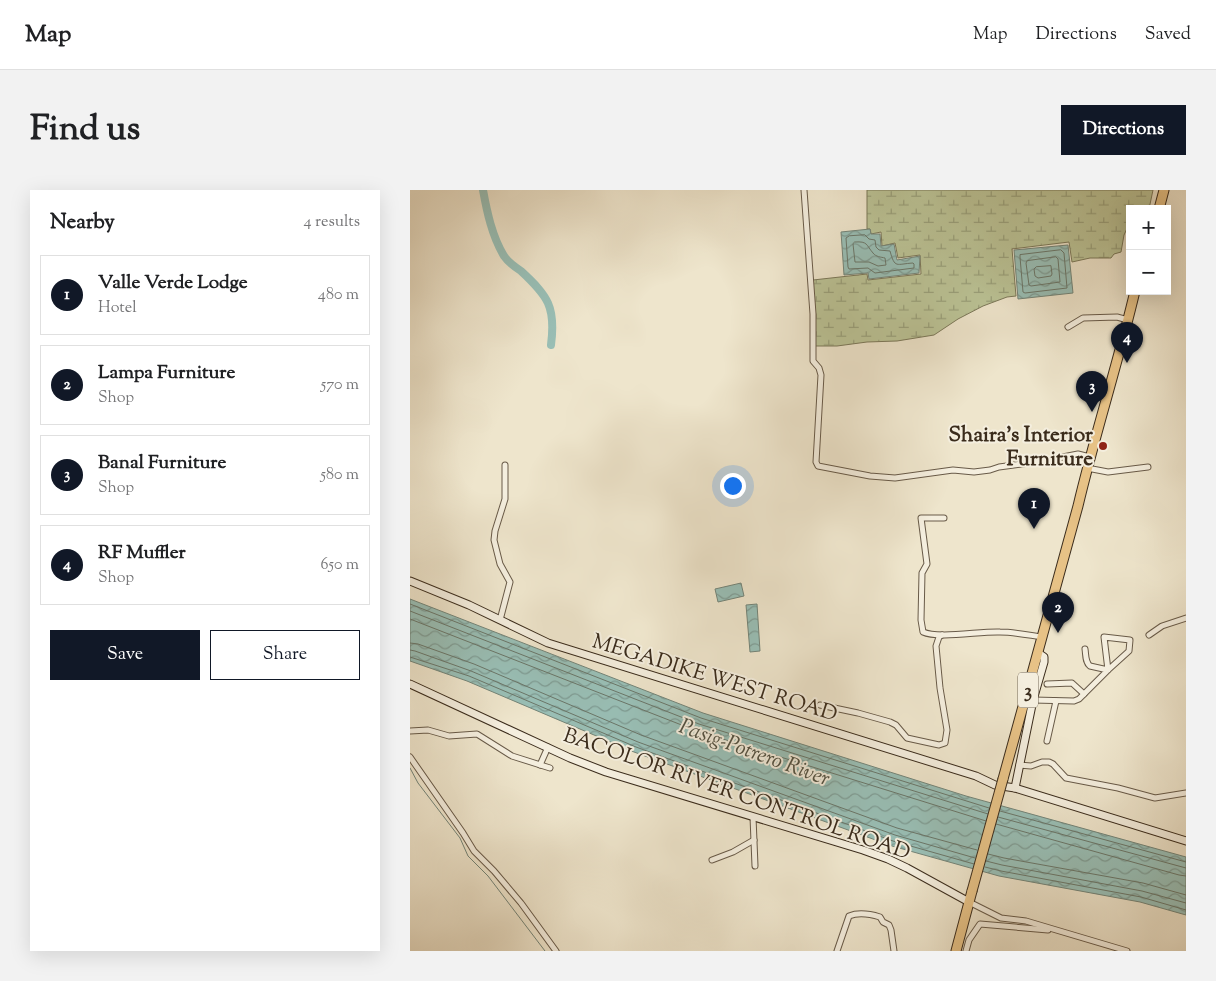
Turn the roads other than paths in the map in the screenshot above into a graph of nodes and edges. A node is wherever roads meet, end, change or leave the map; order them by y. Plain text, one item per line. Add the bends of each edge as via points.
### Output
1 (804, 190) edge
2 (1164, 190) edge
3 (1160, 205) edge
4 (1134, 295) edge
5 (1128, 320) junction
6 (1068, 327) dead end
7 (1090, 457) junction
8 (505, 465) dead end
9 (1148, 467) dead end
10 (1087, 468) junction
11 (944, 518) dead end
12 (410, 581) edge
13 (1186, 618) edge
14 (500, 620) junction
15 (942, 635) junction
16 (1150, 635) dead end
17 (1042, 638) junction
18 (1085, 649) dead end
19 (1038, 653) junction
20 (1108, 670) junction
21 (410, 684) edge
22 (1047, 684) dead end
23 (1084, 694) junction
24 (1033, 700) junction
25 (1056, 701) junction
26 (820, 705) dead end
27 (410, 731) edge
28 (1047, 741) dead end
29 (548, 747) junction
30 (410, 757) edge
31 (540, 765) junction
32 (1019, 765) junction
33 (550, 768) dead end
34 (1015, 788) junction
35 (1186, 793) edge
36 (753, 817) junction
37 (754, 840) junction
38 (1186, 841) edge
39 (712, 860) dead end
40 (755, 866) dead end
41 (969, 902) junction
42 (1058, 931) junction
43 (556, 951) edge
44 (837, 951) edge
45 (894, 951) edge
46 (956, 951) edge
47 (966, 951) edge
48 (1127, 951) edge

1 - 7 street via 813,361 821,375 818,466 895,478 953,470 990,470 1078,454
2 - 3 highway
4 - 5 highway, 3
5 - 6 street via 1117,317 1083,318
5 - 7 highway, 3
7 - 10 highway, 3
8 - 14 street via 505,499 494,540 500,564 510,582
9 - 10 street via 1108,472
10 - 17 highway, 3
11 - 15 street via 921,518 927,564 922,573 923,632
12 - 14 street, MEGADIKE WEST ROAD
13 - 16 street via 1162,626
14 - 34 street, MEGADIKE WEST ROAD via 548,643 960,771 995,785
15 - 17 street via 999,632
15 - 26 street via 938,637 936,646 947,730 945,743 939,745 907,738 890,722
17 - 19 highway, 3
18 - 20 street via 1090,666
19 - 24 street via 1044,657 1044,662
19 - 41 highway, 3, bridge
20 - 20 street via 1104,637 1130,640 1129,651
20 - 23 street
21 - 29 street, BACOLOR RIVER CONTROL ROAD
22 - 23 street via 1072,683
23 - 25 street via 1074,701
24 - 25 street
24 - 32 street
25 - 28 street
27 - 31 street via 428,730 449,736 477,734 512,756
29 - 31 street
29 - 36 street, BACOLOR RIVER CONTROL ROAD via 606,772
30 - 43 street via 474,851 521,904
31 - 33 street
32 - 34 street
32 - 35 street via 1049,762 1065,778 1155,798
34 - 38 street, MEGADIKE WEST ROAD
36 - 37 street
36 - 41 street, BACOLOR RIVER CONTROL ROAD via 888,859
37 - 39 street
37 - 40 street
41 - 42 street via 1001,918 1026,920
41 - 46 highway, 3
42 - 47 street via 980,924
42 - 48 street
44 - 45 street via 849,916 864,914 880,917 889,925

